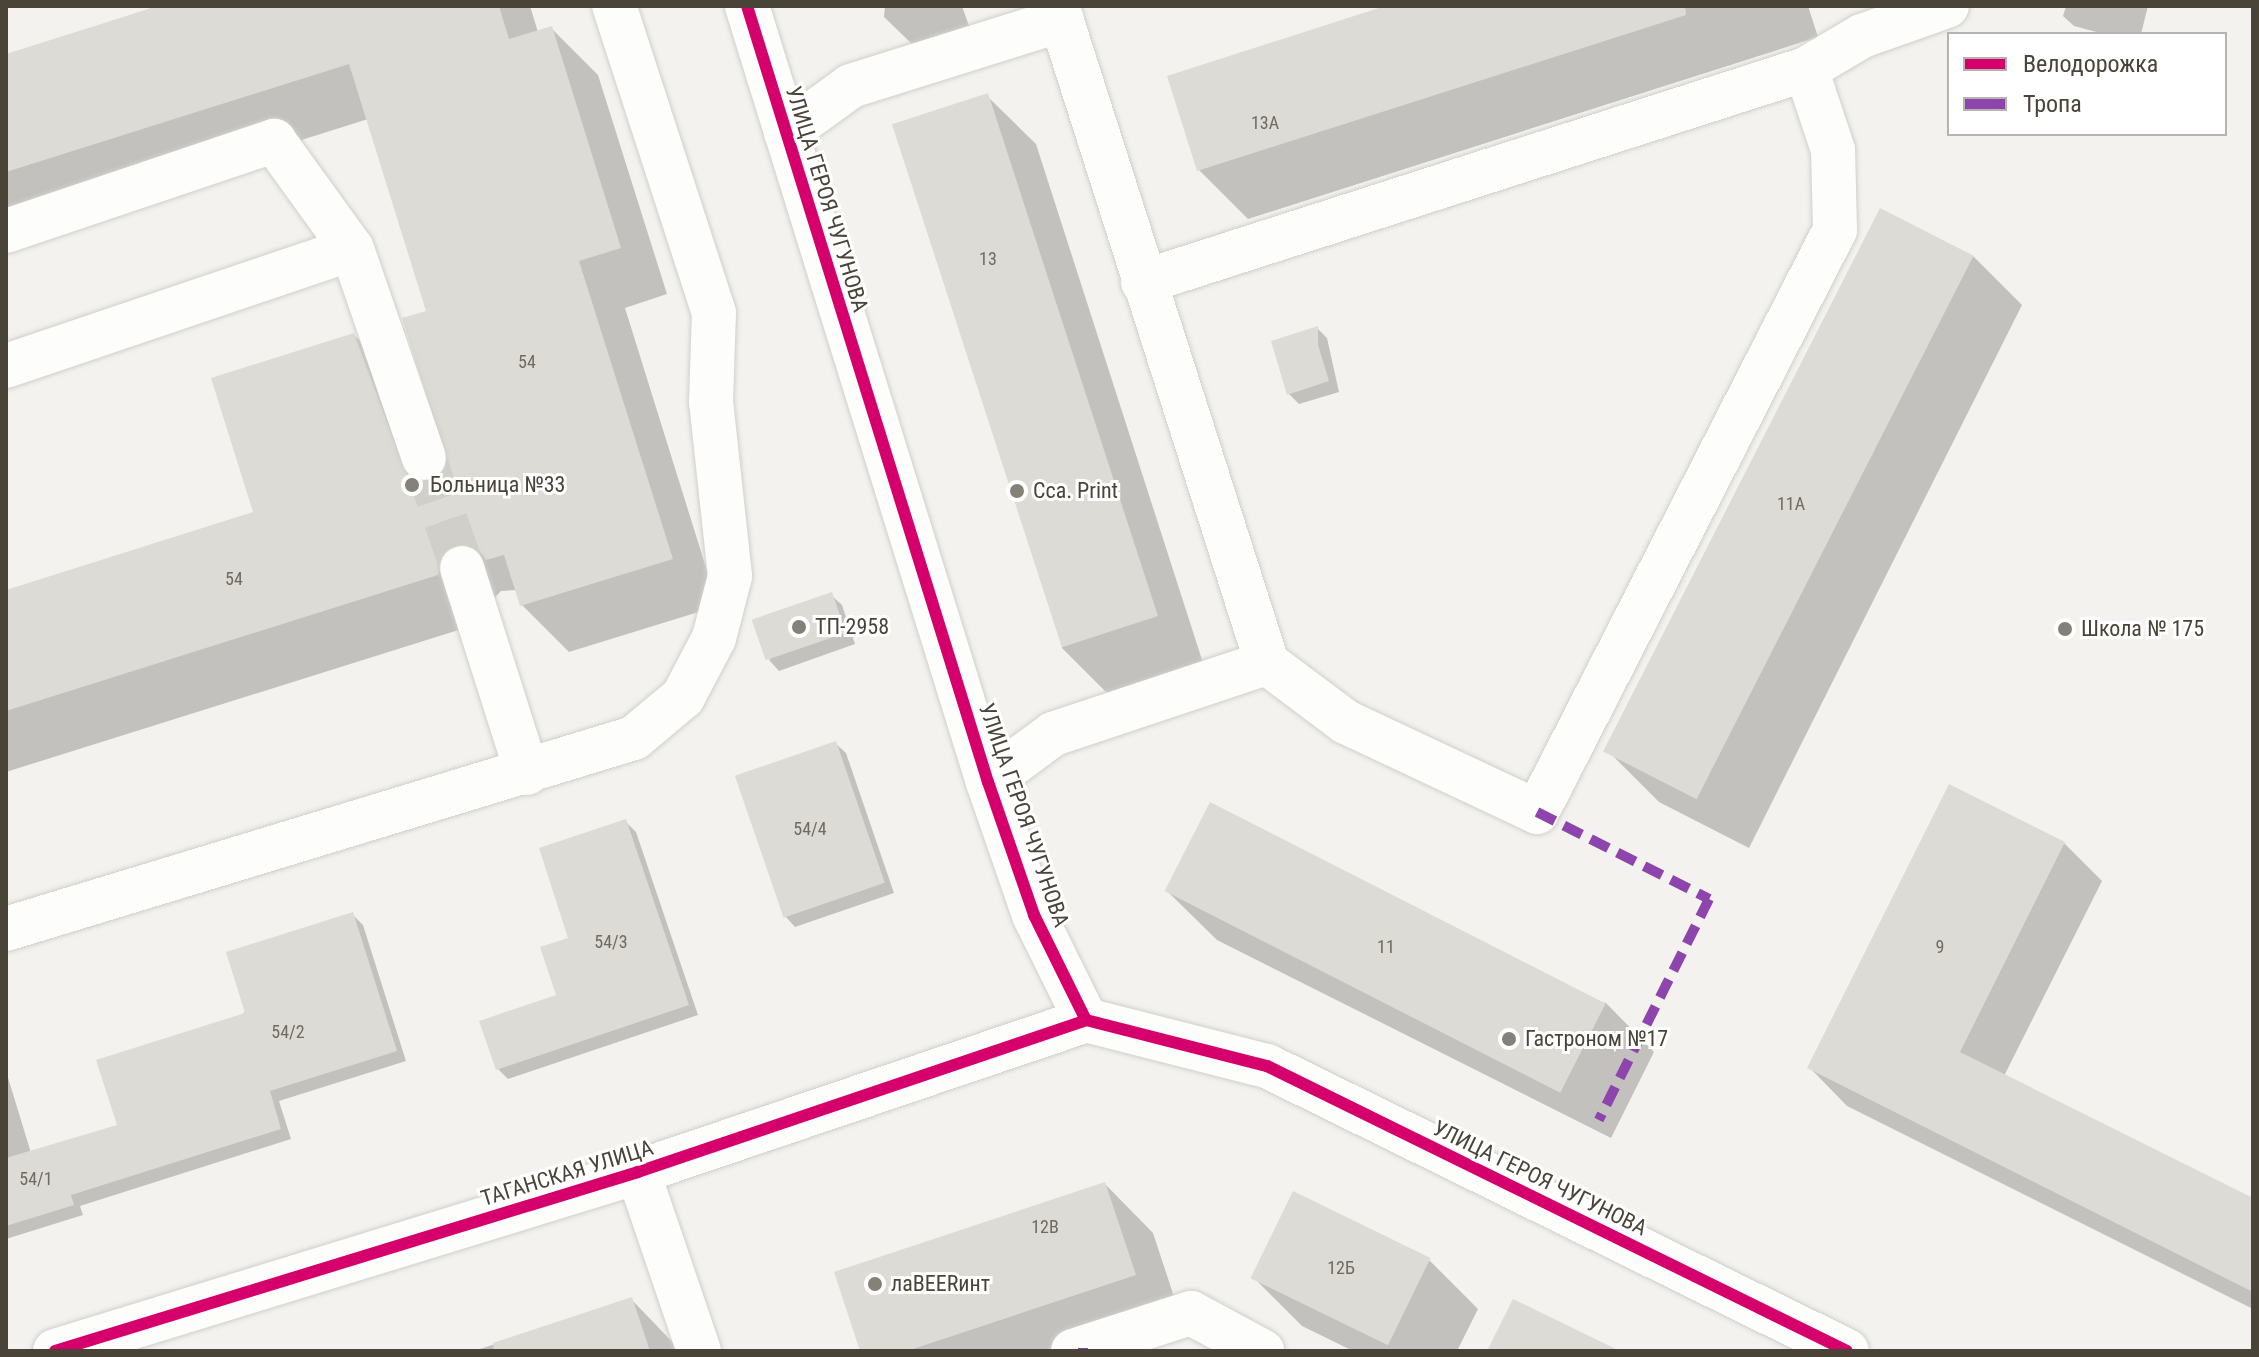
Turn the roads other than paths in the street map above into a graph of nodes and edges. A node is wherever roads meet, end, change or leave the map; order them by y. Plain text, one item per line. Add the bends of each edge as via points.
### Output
1 (614, 6) edge
2 (747, 6) edge
3 (1947, 6) edge
4 (1060, 13) edge
5 (1806, 69) junction
6 (786, 133) junction
7 (6, 231) edge
8 (352, 249) junction
9 (1143, 282) junction
10 (6, 366) edge
11 (424, 458) tunnel mouth
12 (462, 568) tunnel mouth
13 (1267, 663) junction
14 (527, 773) junction
15 (988, 782) junction
16 (6, 929) edge
17 (1086, 1020) junction
18 (638, 1172) junction
19 (55, 1351) edge
20 (699, 1351) edge
21 (1073, 1351) edge
22 (1262, 1351) edge
23 (1847, 1351) edge

1 - 14 street via 714,313 711,402 730,576 714,638 683,697 634,738
2 - 6 street, УЛИЦА ГЕРОЯ ЧУГУНОВА
3 - 5 street via 1862,36
4 - 6 street via 851,86
4 - 9 street
5 - 9 street
5 - 13 street via 1833,150 1835,230 1537,812 1346,722
6 - 15 street, УЛИЦА ГЕРОЯ ЧУГУНОВА
7 - 8 street via 274,141
8 - 10 street
8 - 11 street
9 - 13 street
12 - 14 street
13 - 15 street via 1053,734
14 - 16 street
15 - 17 street, УЛИЦА ГЕРОЯ ЧУГУНОВА via 1034,915
17 - 18 street, ТАГАНСКАЯ УЛИЦА
17 - 23 street, УЛИЦА ГЕРОЯ ЧУГУНОВА via 1267,1066
18 - 19 street, ТАГАНСКАЯ УЛИЦА
18 - 20 street
21 - 22 street via 1191,1313

